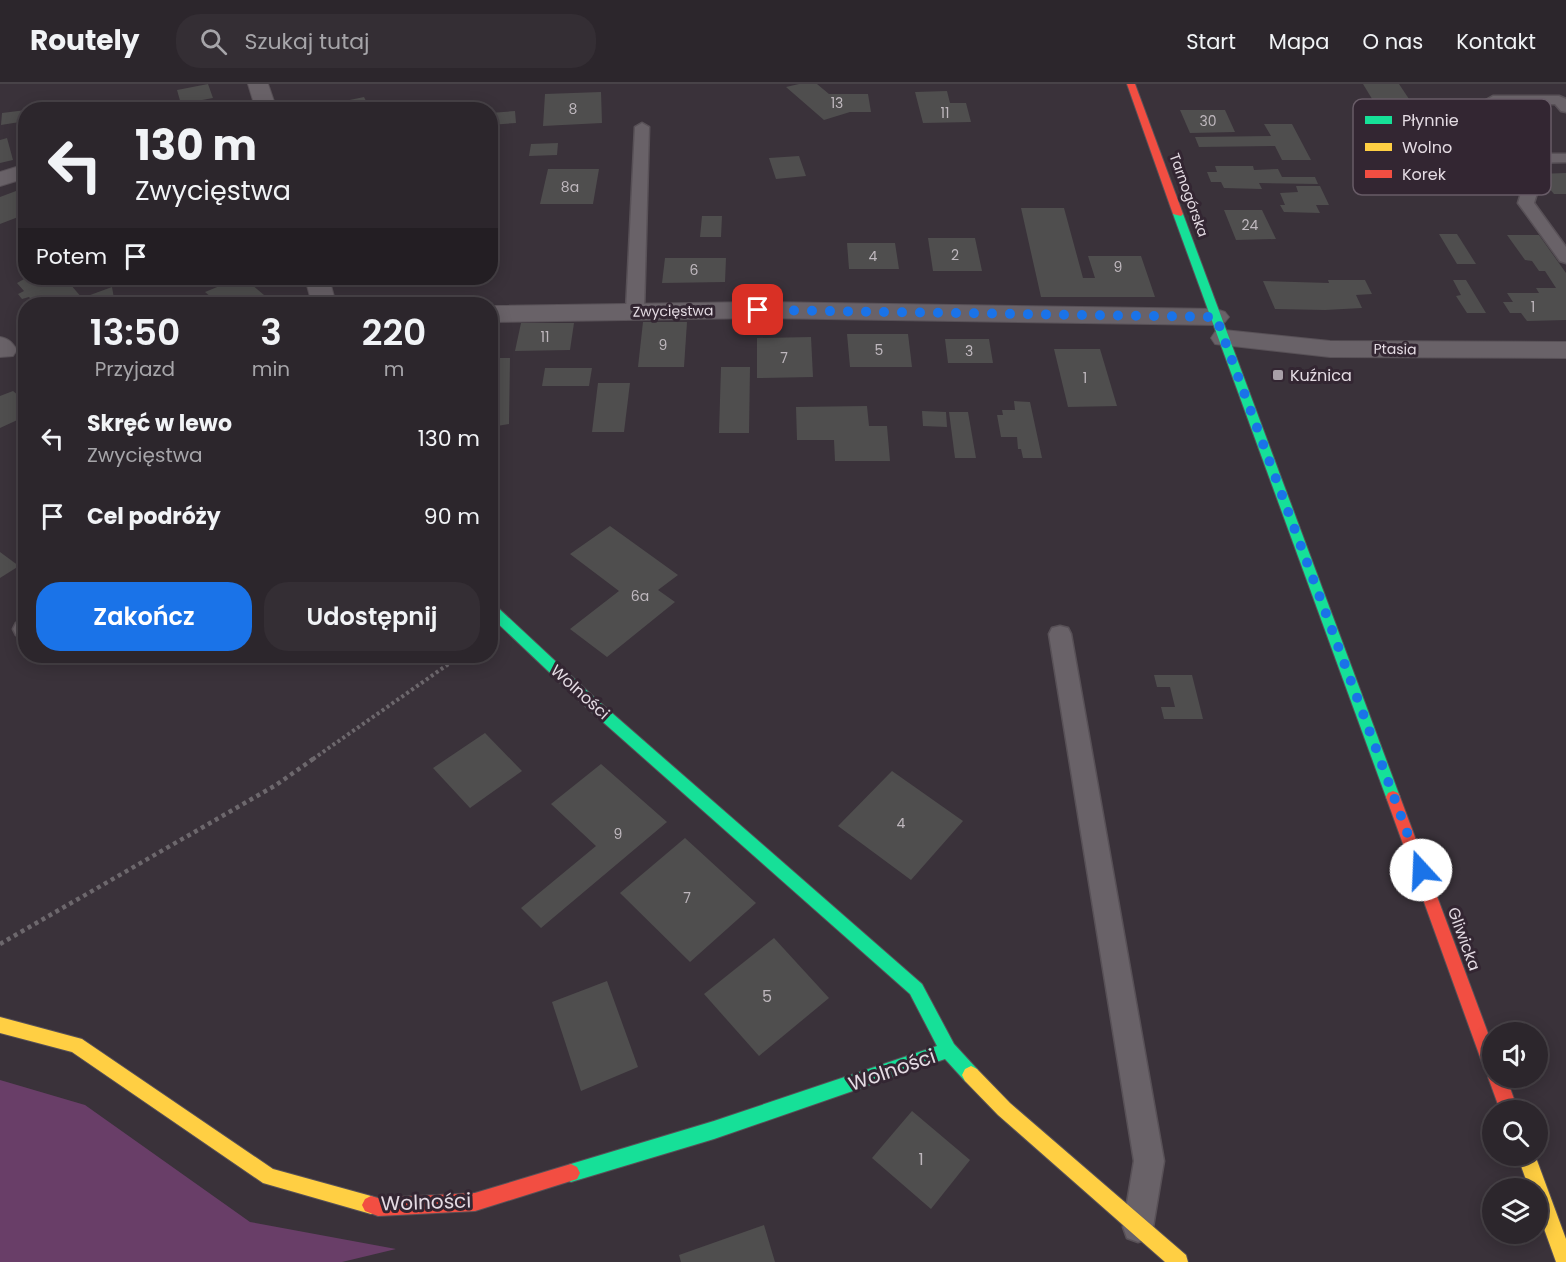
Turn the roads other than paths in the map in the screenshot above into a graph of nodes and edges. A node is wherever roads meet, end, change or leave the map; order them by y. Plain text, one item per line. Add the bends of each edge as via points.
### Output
1 (258, 84) edge
2 (1131, 84) edge
3 (1551, 100) edge
4 (262, 102) edge
5 (1566, 108) edge
6 (642, 127) dead end
7 (1551, 158) edge
8 (1566, 158) edge
9 (18, 173) edge
10 (0, 179) edge
11 (1529, 195) edge
12 (1566, 258) edge
13 (635, 311) junction
14 (498, 314) edge
15 (1220, 328) junction
16 (1566, 350) edge
17 (498, 615) edge
18 (1060, 634) dead end
19 (0, 1025) edge
20 (1482, 1038) edge
21 (948, 1050) junction
22 (1530, 1166) edge
23 (1138, 1227) junction
24 (1179, 1262) edge
25 (1565, 1262) edge

1 - 4 street
2 - 15 main road, Tarnogórska
3 - 5 lane via 1559,100
6 - 13 lane
7 - 8 lane
9 - 10 street
11 - 12 lane via 1526,204
13 - 14 street, Zwycięstwa
13 - 15 street, Zwycięstwa via 758,310
15 - 16 street, Ptasia via 1330,349
15 - 20 main road, Gliwicka
17 - 21 main road, Wolności via 916,989
18 - 23 lane via 1149,1161
19 - 21 main road, Wolności via 76,1045 269,1177 378,1207 475,1202 714,1130
21 - 23 main road, Wolności via 1004,1109
22 - 25 main road
23 - 24 main road, Wolności

